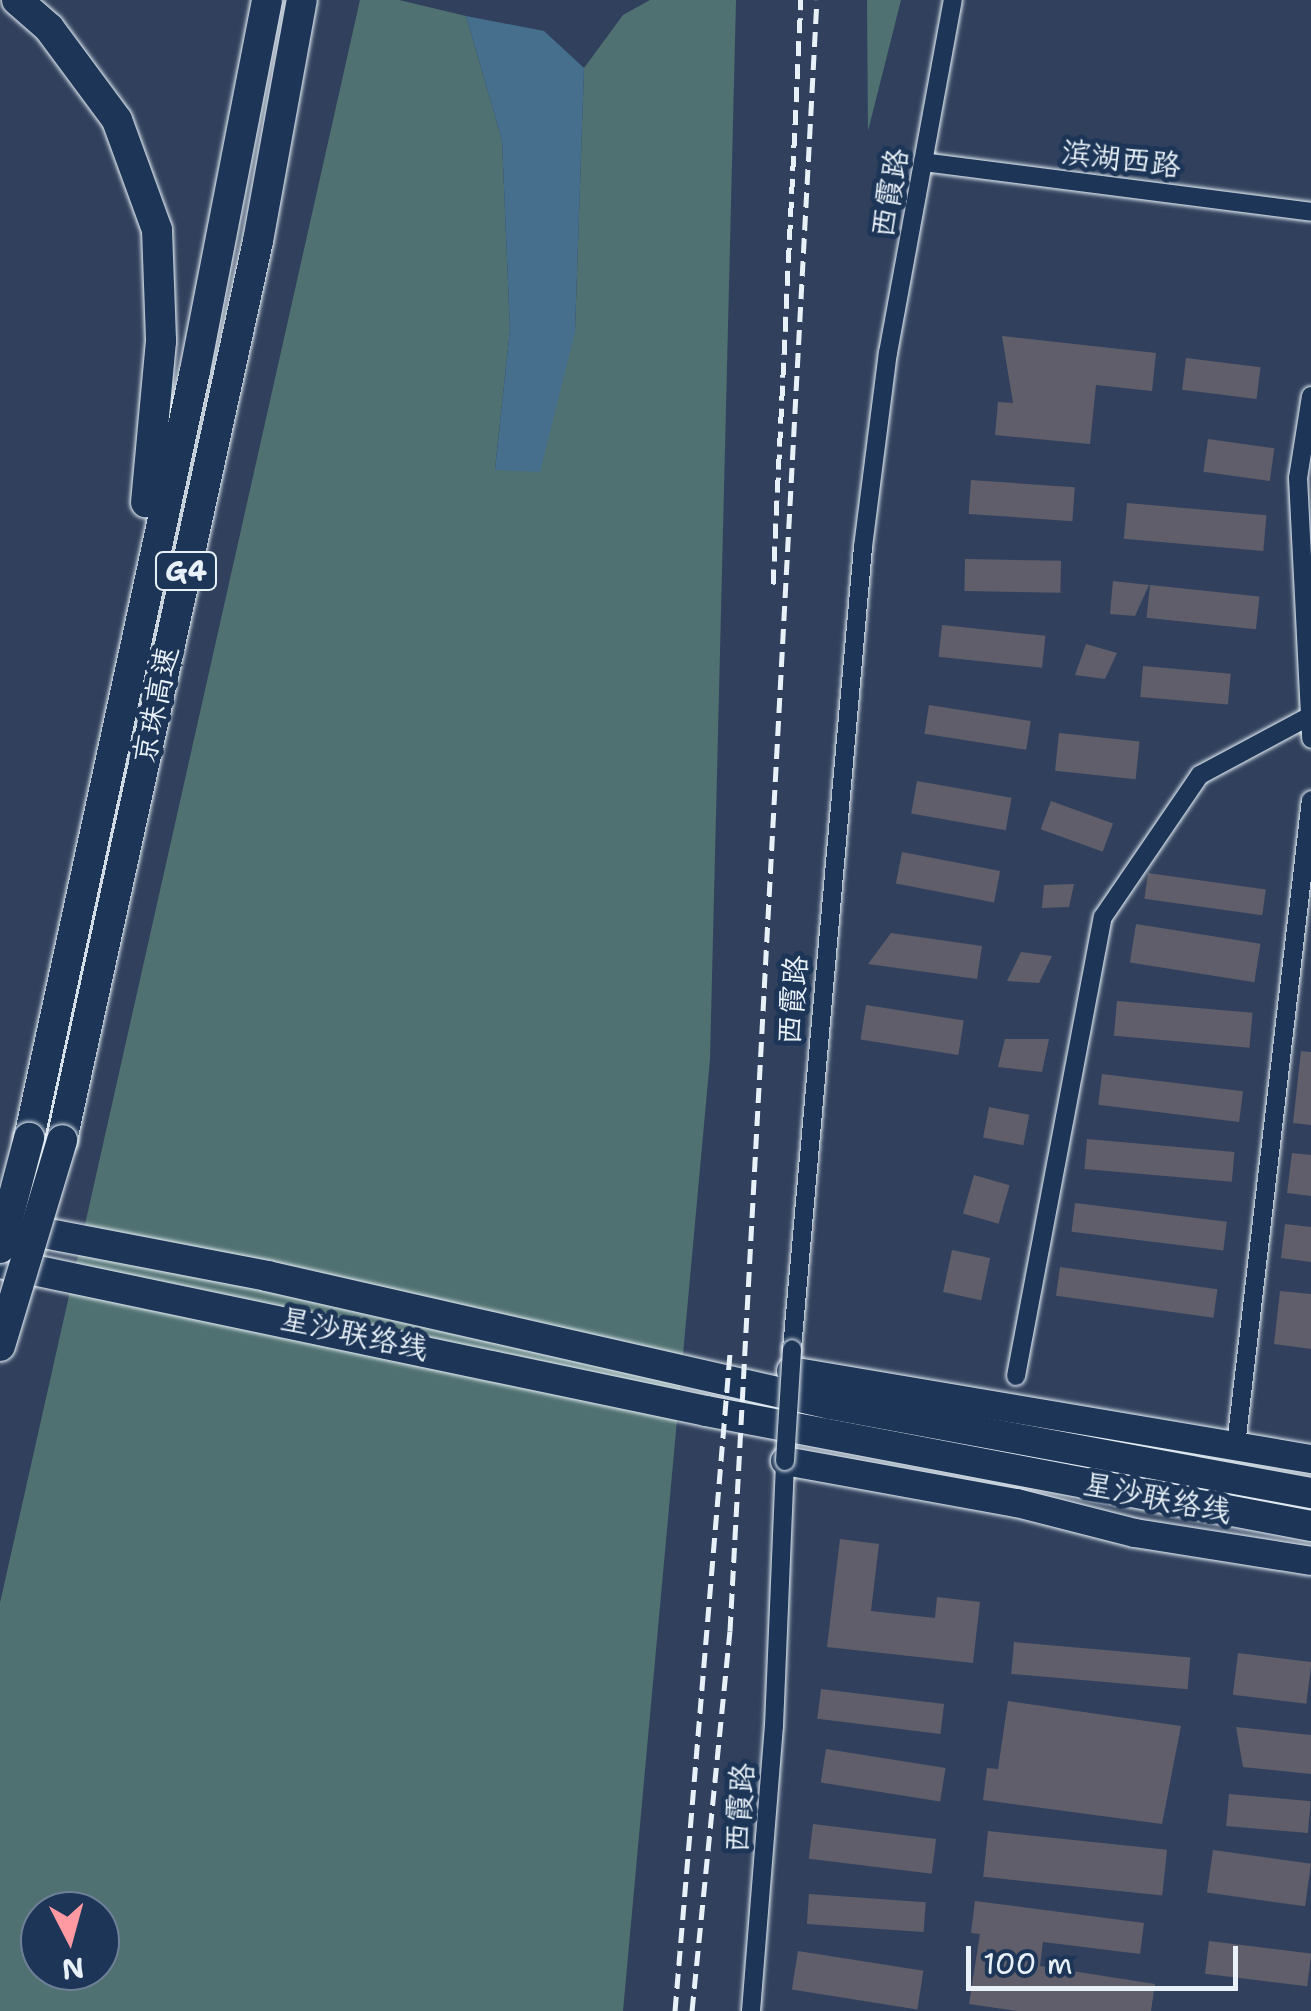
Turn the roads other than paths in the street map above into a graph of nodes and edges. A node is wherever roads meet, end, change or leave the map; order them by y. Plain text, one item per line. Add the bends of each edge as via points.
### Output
1 (17, 0) edge
2 (268, 0) edge
3 (302, 0) edge
4 (317, 0) edge
5 (953, 0) edge
6 (924, 162) junction
7 (1311, 212) edge
8 (258, 241) junction
9 (1311, 396) edge
10 (1310, 716) edge
11 (1311, 738) edge
12 (1311, 800) edge
13 (87, 849) junction
14 (0, 1224) edge
15 (0, 1248) edge
16 (0, 1263) edge
17 (0, 1346) edge
18 (792, 1360) junction
19 (1016, 1376) dead end
20 (1236, 1446) junction
21 (1311, 1459) edge
22 (784, 1461) junction
23 (1311, 1494) edge
24 (1311, 1526) edge
25 (1311, 1561) edge
26 (750, 2011) edge

1 - 13 highway via 49,28 117,120 157,230 161,342 153,462
2 - 13 highway, 京珠高速 / G4 via 195,372
3 - 8 highway, 京珠高速 / G4
4 - 8 highway
5 - 6 street, 西霞路
6 - 7 street, 滨湖西路
6 - 18 street, 西霞路 via 888,354 863,547
8 - 17 highway, 京珠高速 / G4, bridge via 62,1140
9 - 10 street via 1298,478
10 - 11 street
10 - 19 street via 1200,775 1103,917
12 - 20 street
13 - 15 highway, 京珠高速 / G4, bridge
14 - 23 highway via 267,1276 830,1404
16 - 24 highway, 星沙联络线 via 706,1411
18 - 20 main road
18 - 22 street, 西霞路, bridge
20 - 21 main road
22 - 25 main road via 1017,1503 1135,1533
22 - 26 street, 西霞路 via 774,1726

